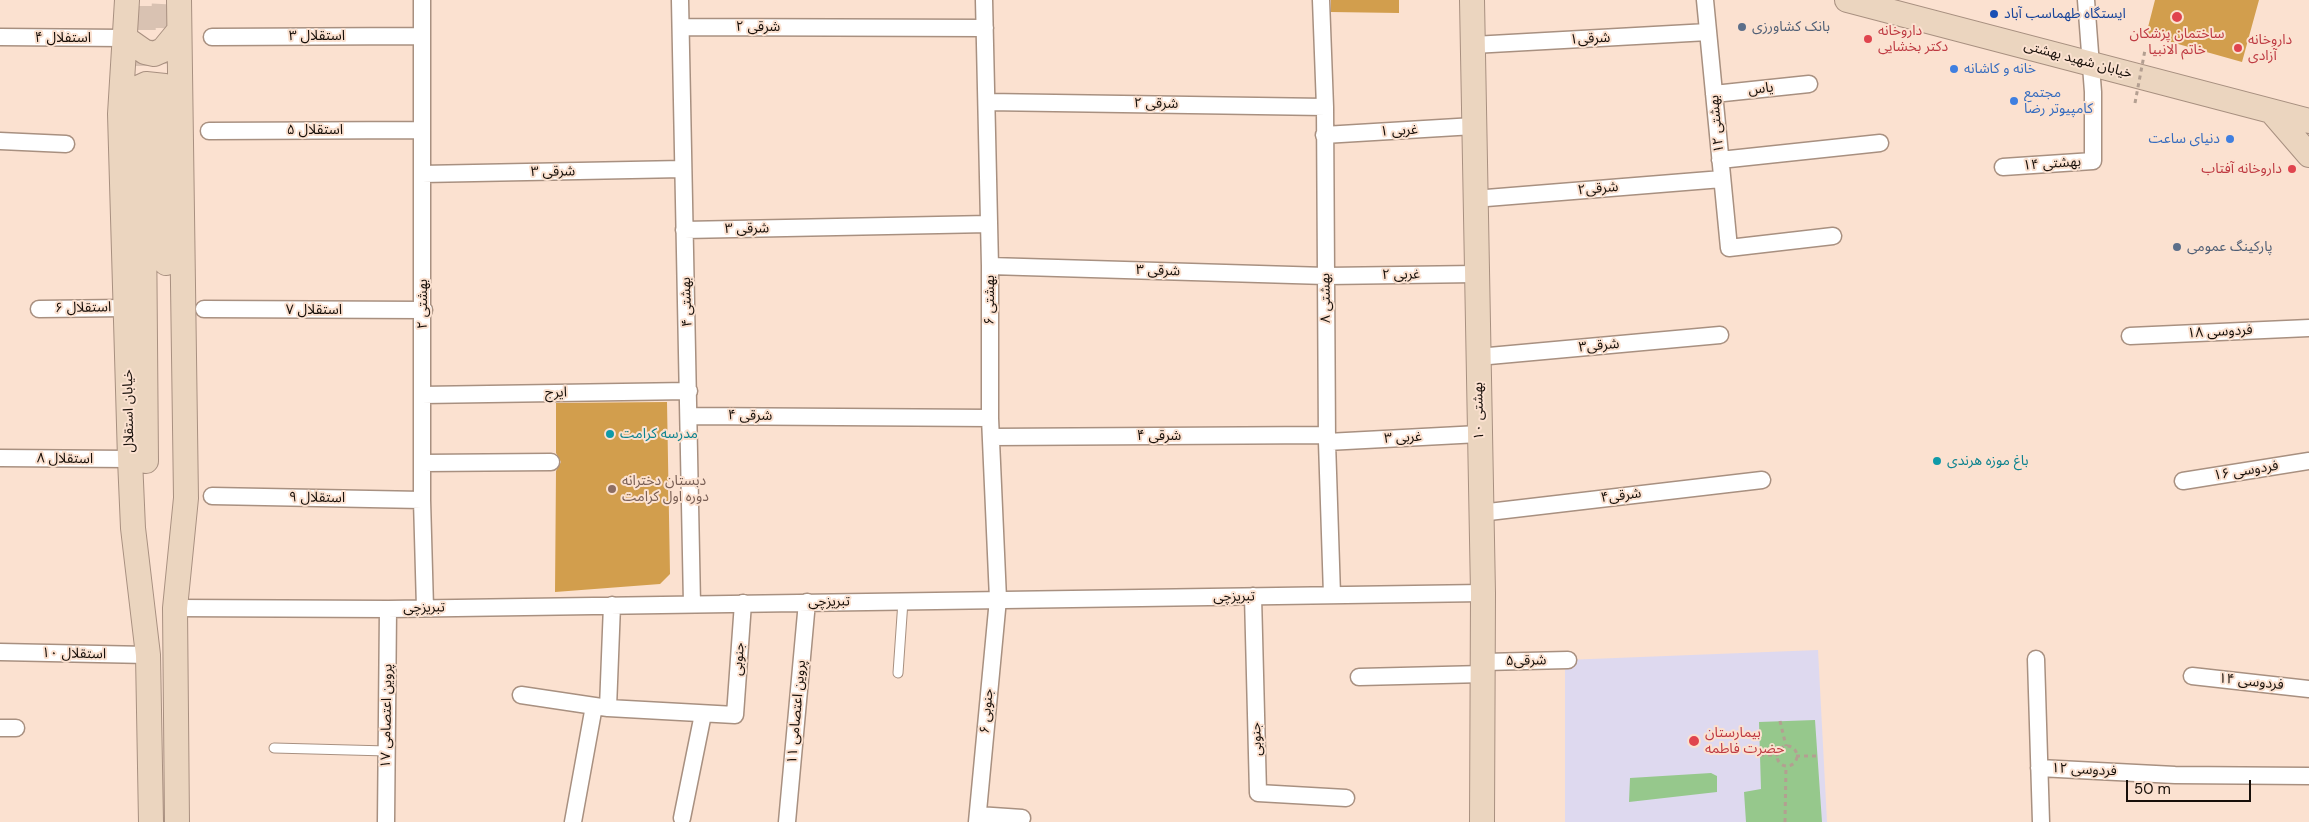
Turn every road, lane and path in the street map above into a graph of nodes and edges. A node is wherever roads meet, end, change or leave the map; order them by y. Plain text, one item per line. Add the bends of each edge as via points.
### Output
1 (127, 0) edge
2 (179, 0) edge
3 (422, 0) edge
4 (680, 0) edge
5 (984, 0) edge
6 (1321, 0) edge
7 (1472, 0) edge
8 (1705, 0) edge
9 (1847, 0) edge
10 (2086, 0) edge
11 (681, 27) junction
12 (984, 28) junction
13 (1708, 32) junction
14 (178, 33) junction
15 (422, 36) junction
16 (212, 37) dead end
17 (0, 38) edge
18 (125, 38) junction
19 (1473, 45) junction
20 (2145, 50) dead end
21 (2090, 64) junction
22 (1809, 84) dead end
23 (1714, 94) junction
24 (987, 102) junction
25 (2135, 103) dead end
26 (162, 105) junction
27 (1325, 107) junction
28 (2271, 111) junction
29 (120, 114) junction
30 (2309, 121) edge
31 (1474, 126) junction
32 (422, 130) junction
33 (208, 131) dead end
34 (1324, 135) junction
35 (0, 142) edge
36 (1880, 143) dead end
37 (66, 144) dead end
38 (2309, 155) edge
39 (1720, 160) junction
40 (2003, 168) dead end
41 (683, 169) junction
42 (422, 174) junction
43 (1722, 179) junction
44 (1474, 199) junction
45 (989, 224) junction
46 (684, 230) junction
47 (1833, 236) dead end
48 (990, 266) junction
49 (1476, 274) junction
50 (1326, 276) junction
51 (126, 308) junction
52 (39, 309) dead end
53 (204, 309) dead end
54 (424, 310) junction
55 (2309, 328) edge
56 (1720, 335) dead end
57 (2130, 336) dead end
58 (1478, 357) junction
59 (689, 391) junction
60 (422, 395) junction
61 (690, 416) junction
62 (990, 418) junction
63 (1479, 434) junction
64 (991, 437) junction
65 (1327, 439) junction
66 (0, 458) edge
67 (130, 459) junction
68 (2309, 461) edge
69 (551, 462) dead end
70 (422, 463) junction
71 (1762, 480) dead end
72 (2183, 481) dead end
73 (212, 496) dead end
74 (422, 500) junction
75 (1480, 513) junction
76 (1483, 593) junction
77 (1332, 595) junction
78 (1253, 596) junction
79 (998, 600) junction
80 (903, 601) junction
81 (807, 602) junction
82 (744, 603) junction
83 (692, 604) junction
84 (612, 605) junction
85 (175, 608) junction
86 (425, 608) junction
87 (388, 609) junction
88 (0, 652) edge
89 (148, 655) junction
90 (2036, 659) dead end
91 (1568, 660) dead end
92 (1484, 668) junction
93 (898, 673) dead end
94 (2192, 676) dead end
95 (1359, 677) dead end
96 (2309, 689) edge
97 (521, 695) dead end
98 (601, 707) junction
99 (703, 714) junction
100 (1780, 721) dead end
101 (1786, 746) junction
102 (274, 748) dead end
103 (387, 751) junction
104 (1777, 754) junction
105 (1760, 755) dead end
106 (1796, 756) junction
107 (1817, 756) dead end
108 (1786, 766) junction
109 (2040, 768) junction
110 (2309, 776) edge
111 (1346, 798) dead end
112 (682, 818) dead end
113 (977, 818) edge
114 (1022, 818) dead end
115 (151, 822) edge
116 (177, 822) edge
117 (386, 822) edge
118 (572, 822) edge
119 (787, 822) edge
120 (1482, 822) edge
121 (1785, 822) edge
122 (2041, 822) edge

1 - 18 main road, خیابان استقلال
2 - 14 main road
3 - 15 street, بهشتی ۲
4 - 11 street, بهشتی ۴
5 - 12 street, بهشتی ۶
6 - 27 street, بهشتی ۸
7 - 19 main road, بهشتی ۱۰
8 - 13 street, بهشتی ۱۲
9 - 21 main road, خیابان شهید بهشتی
10 - 21 street
11 - 12 street, شرقی ۲
11 - 41 street, بهشتی ۴
12 - 24 street, بهشتی ۶
13 - 19 street, شرقی۱
13 - 23 street, بهشتی ۱۲
14 - 18 main road via 163,50 154,54 145,52
14 - 26 main road
15 - 16 street, استقلال ۳
15 - 32 street, بهشتی ۲
17 - 18 street, استفلال ۴
18 - 29 main road, خیابان استقلال
19 - 31 main road, بهشتی ۱۰
20 - 25 path, bridge
21 - 28 main road, خیابان شهید بهشتی
21 - 40 street, بهشتی ۱۴ via 2093,161
22 - 23 street, یاس
23 - 39 street, بهشتی ۱۲
24 - 27 street, شرقی ۲
24 - 45 street, بهشتی ۶
26 - 29 main road via 177,97 171,90 155,83 146,84 131,91
26 - 85 main road via 186,498
26 - 89 main road
27 - 34 street, بهشتی ۸
28 - 30 main road, خیابان شهید بهشتی
28 - 38 main road
29 - 51 main road, خیابان استقلال
31 - 34 street, غربی ۱
31 - 44 main road, بهشتی ۱۰
32 - 33 street, استقلال ۵
32 - 42 street, بهشتی ۲
34 - 50 street, بهشتی ۸
35 - 37 street
36 - 39 street
39 - 43 street, بهشتی ۱۲
41 - 42 street, ۳ شرقی
41 - 46 street, بهشتی ۴
42 - 54 street, بهشتی ۲
43 - 44 street, شرقی۲
43 - 47 street, بهشتی ۱۲ via 1729,248
44 - 49 main road, بهشتی ۱۰
45 - 46 street, شرقی ۳
45 - 48 street, بهشتی ۶
46 - 59 street, بهشتی ۴
48 - 50 street, شرقی ۳
48 - 62 street, بهشتی ۶
49 - 50 street, غربی ۲
49 - 58 main road, بهشتی ۱۰
50 - 65 street, بهشتی ۸
51 - 52 street, استقلال ۶
51 - 67 main road, خیابان استقلال
53 - 54 street, استقلال ۷
54 - 60 street, بهشتی ۲
55 - 57 street, فردوسی ۱۸
56 - 58 street, شرقی۳
58 - 63 main road, بهشتی ۱۰
59 - 60 street, ایرج
59 - 61 street, بهشتی ۴
60 - 70 street, بهشتی ۲
61 - 62 street, شرقی ۴
61 - 83 street, بهشتی ۴
62 - 64 street, بهشتی ۶
63 - 65 street, غربی ۳
63 - 75 main road, بهشتی ۱۰
64 - 65 street, شرقی ۴
64 - 79 street, بهشتی ۶
65 - 77 street, بهشتی ۸
66 - 67 street, استقلال ۸
67 - 89 main road, خیابان استقلال via 133,528
68 - 72 street, فردوسی ۱۶
69 - 70 street
70 - 74 street, بهشتی ۲
71 - 75 street, شرقی۴
73 - 74 street, استقلال ۹
74 - 86 street, بهشتی ۲
75 - 76 main road, بهشتی ۱۰
76 - 77 street, تبریزچی
76 - 92 main road, بهشتی ۱۰
77 - 78 street, تبریزچی
78 - 79 street, تبریزچی
78 - 111 street, جنوبی via 1258,793
79 - 80 street, تبریزچی
79 - 113 street, جنوبی ۶
80 - 81 street, تبریزچی
80 - 93 lane
81 - 82 street, تبریزچی
81 - 119 street, پروین اعتصامی ۱۱
82 - 83 street, تبریزچی
82 - 99 street, جنوبی via 735,715
83 - 84 street, تبریزچی
84 - 86 street, تبریزچی
84 - 98 street
85 - 87 street, تبریزچی
85 - 116 main road
86 - 87 street, تبریزچی
87 - 103 street, پروین اعتصامی ۱۷
88 - 89 street, استقلال ۱۰
89 - 115 main road, خیابان استقلال
90 - 109 street, فردوسی ۱۲
91 - 92 street, شرقی۵
92 - 95 street, شرقی۵
92 - 120 main road, بهشتی ۱۰
94 - 96 street, فردوسی ۱۴
97 - 98 street
98 - 99 street
98 - 118 street
99 - 112 street
100 - 101 path
101 - 104 path
101 - 106 path via 1795,750
102 - 103 lane
103 - 117 street, پروین اعتصامی ۱۷
104 - 105 path
104 - 108 path via 1780,764
106 - 107 path
106 - 108 path via 1794,762
108 - 121 path
109 - 110 street, فردوسی ۱۲ via 2175,775
109 - 122 street, فردوسی ۱۲
113 - 114 street

